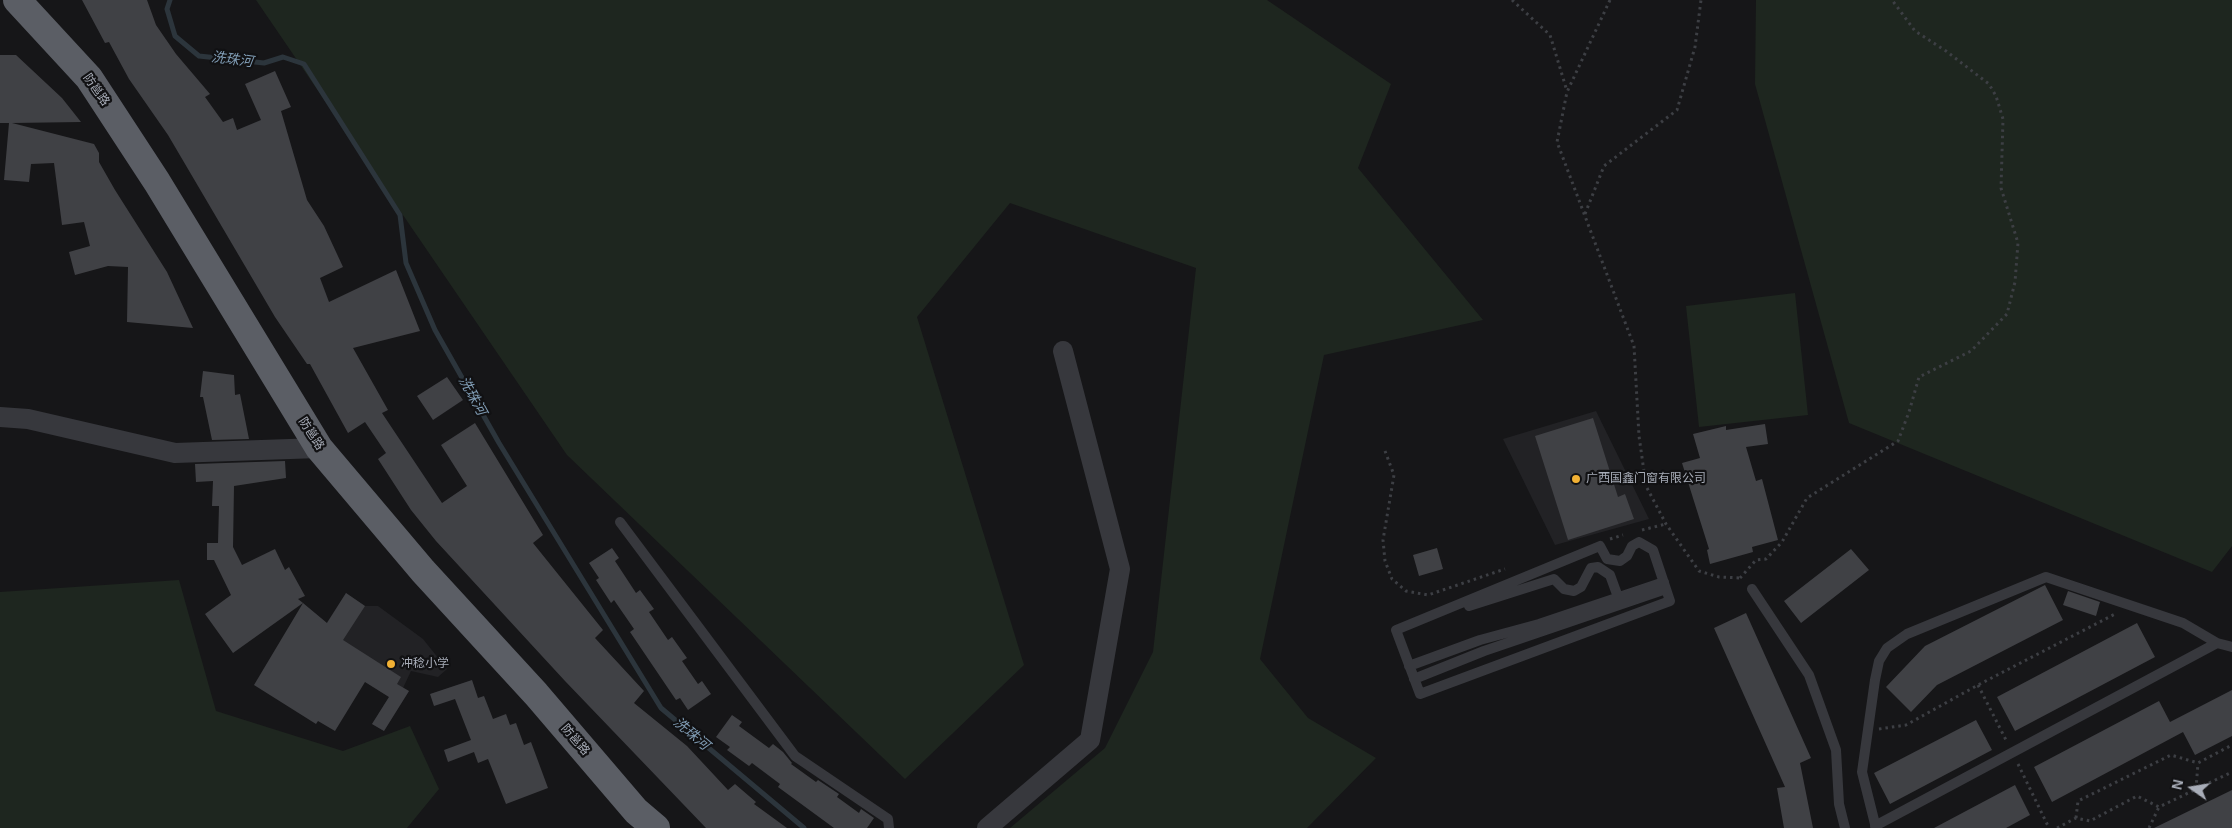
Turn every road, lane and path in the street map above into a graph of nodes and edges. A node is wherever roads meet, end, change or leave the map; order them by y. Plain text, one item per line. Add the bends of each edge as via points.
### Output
1 (17, 0) edge
2 (1512, 0) edge
3 (1610, 0) edge
4 (1701, 0) edge
5 (1892, 0) edge
6 (1567, 92) junction
7 (1584, 214) junction
8 (1063, 351) dead end
9 (0, 417) edge
10 (318, 448) junction
11 (1385, 451) dead end
12 (620, 522) dead end
13 (1623, 535) dead end
14 (1606, 540) dead end
15 (1510, 568) dead end
16 (1740, 578) junction
17 (1665, 586) junction
18 (1752, 589) joint
19 (1618, 598) junction
20 (2134, 605) junction
21 (1396, 630) junction
22 (2217, 643) junction
23 (2232, 647) edge
24 (1409, 666) junction
25 (1414, 679) junction
26 (1868, 730) junction
27 (2232, 746) edge
28 (2198, 763) junction
29 (2232, 772) edge
30 (2196, 789) junction
31 (2159, 807) junction
32 (2076, 818) junction
33 (1876, 827) edge
34 (656, 828) edge
35 (889, 828) edge
36 (987, 828) edge
37 (1845, 828) edge
38 (2057, 828) edge
39 (2149, 828) edge

1 - 10 highway, 防邕路 via 89,78 157,182
2 - 6 path via 1550,35
3 - 6 path
4 - 7 path via 1695,47 1677,110 1604,166
5 - 16 path via 1915,31 1989,84 1996,96 2003,119 2001,188 2018,243 2015,282 2006,314 1972,351 1919,377 1898,441 1807,498 1782,542 1766,559 1756,560
6 - 7 path via 1557,142
7 - 16 path via 1634,346 1638,436 1646,486 1666,524 1700,570 1719,577
8 - 36 street via 1120,569 1090,740
9 - 10 street via 28,419 175,453
10 - 34 highway, 防邕路 via 636,811
11 - 15 path via 1394,475 1383,540 1385,561 1392,579 1406,590 1428,595
12 - 35 lane via 795,756 888,819
13 - 14 path
16 - 18 path
17 - 19 lane
17 - 21 lane via 1654,550 1647,545 1639,542 1615,562 1607,559 1600,546
17 - 25 lane
17 - 25 lane via 1670,601 1420,694
18 - 37 lane via 1809,675 1836,750 1839,804
19 - 21 lane via 1610,575 1605,570 1591,568 1581,587 1574,591 1564,589 1554,579
19 - 24 lane via 1480,640
20 - 22 lane via 2183,623
20 - 26 path via 1906,725
20 - 26 lane via 2046,577 1907,634 1887,648 1879,661
21 - 24 lane
22 - 23 lane
22 - 33 lane
24 - 25 lane
26 - 33 lane via 1862,772
27 - 28 path
28 - 30 path
28 - 32 path via 2171,755 2078,802
29 - 30 path
30 - 31 path
31 - 32 path via 2137,796 2090,821
31 - 39 path
32 - 38 path

